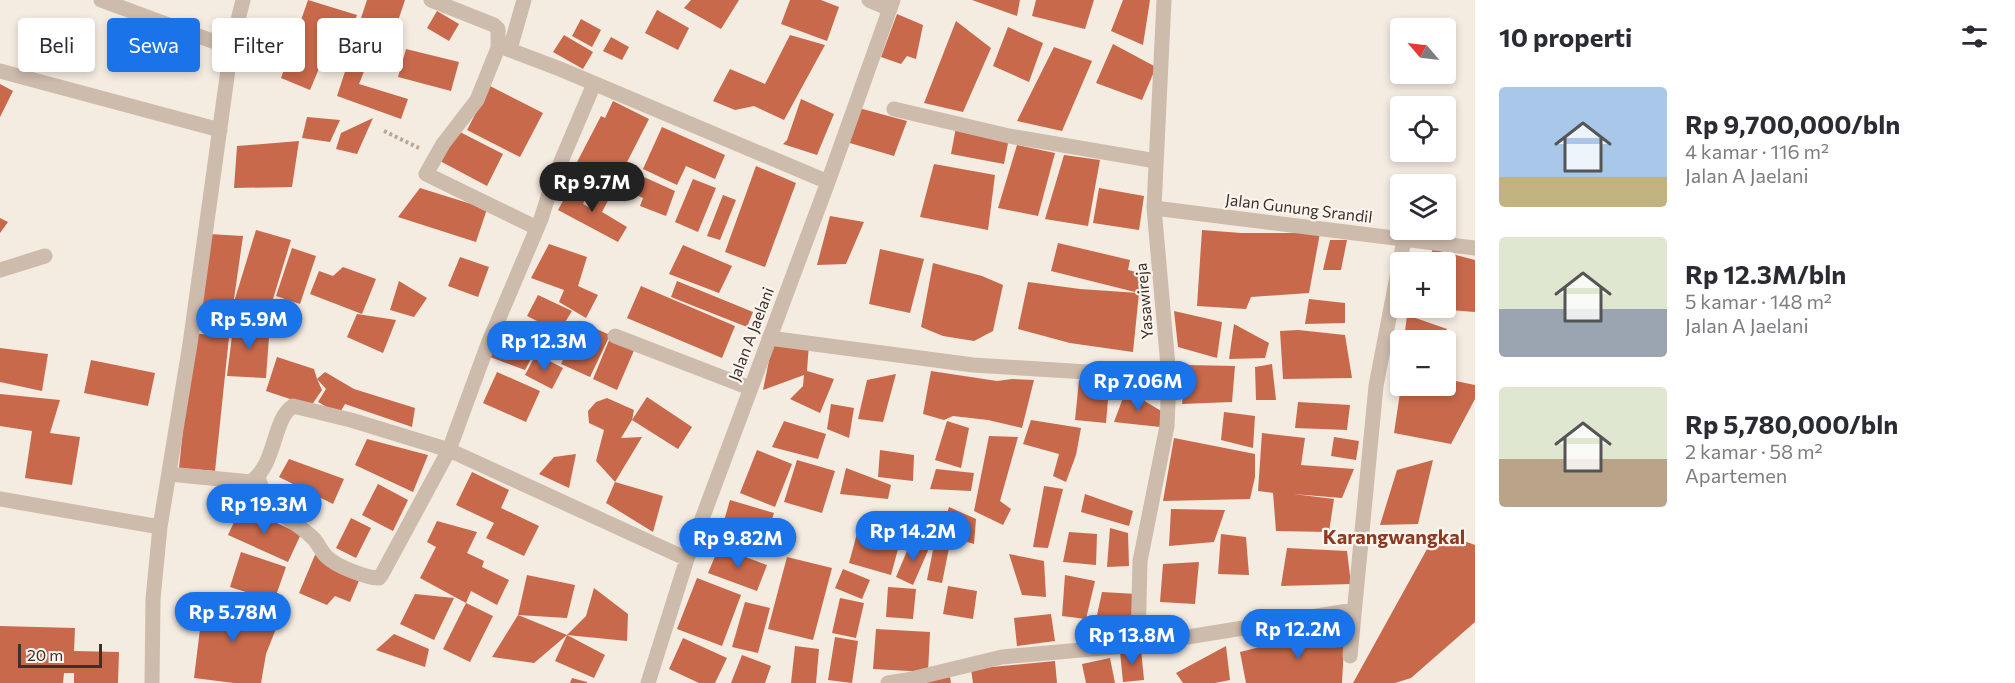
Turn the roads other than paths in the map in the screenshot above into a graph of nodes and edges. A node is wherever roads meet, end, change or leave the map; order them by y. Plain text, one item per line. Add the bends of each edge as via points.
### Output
1 (101, 0) edge
2 (243, 0) edge
3 (431, 0) edge
4 (524, 0) edge
5 (869, 0) edge
6 (1164, 0) edge
7 (892, 4) edge
8 (238, 18) edge
9 (212, 41) edge
10 (504, 48) junction
11 (0, 71) edge
12 (228, 72) edge
13 (594, 84) junction
14 (894, 109) dead end
15 (220, 130) junction
16 (1156, 160) junction
17 (828, 182) junction
18 (1154, 208) junction
19 (537, 228) junction
20 (1390, 238) edge
21 (1404, 240) joint
22 (1475, 248) edge
23 (45, 256) dead end
24 (0, 270) edge
25 (615, 336) dead end
26 (769, 338) junction
27 (1169, 377) junction
28 (750, 388) junction
29 (449, 450) junction
30 (169, 474) junction
31 (258, 477) junction
32 (0, 499) edge
33 (160, 527) junction
34 (687, 559) junction
35 (1354, 610) junction
36 (1138, 645) junction
37 (1350, 656) dead end
38 (652, 682) edge
39 (152, 683) edge
40 (888, 683) edge

1 - 9 street
2 - 8 street
3 - 10 street via 494,25
4 - 10 street
5 - 7 street
6 - 16 street, Yasawireja
7 - 17 street, Jalan A Jaelani
10 - 13 street
10 - 19 street via 477,100 443,144 426,174
11 - 15 street
12 - 15 street
13 - 17 street
13 - 19 street
14 - 16 street via 1009,136
15 - 30 street
16 - 18 street, Yasawireja
17 - 26 street, Jalan A Jaelani
18 - 20 street, Jalan Gunung Srandil
18 - 27 street, Yasawireja
19 - 29 street
21 - 22 street, Jalan Gunung Srandil
21 - 35 street via 1376,386
23 - 24 street
25 - 28 street
26 - 27 street via 973,365
26 - 28 street, Jalan A Jaelani
27 - 36 street, Yasawireja via 1167,426 1140,561
28 - 34 street, Jalan A Jaelani
29 - 31 street via 293,406 285,415
29 - 31 street via 379,578 368,578 325,556 312,538 276,512
29 - 34 street
30 - 31 street via 251,482
30 - 33 street
32 - 33 street
33 - 39 street via 153,599
34 - 38 street, Jalan A Jaelani
35 - 36 street
35 - 37 street
36 - 40 street via 1002,657

